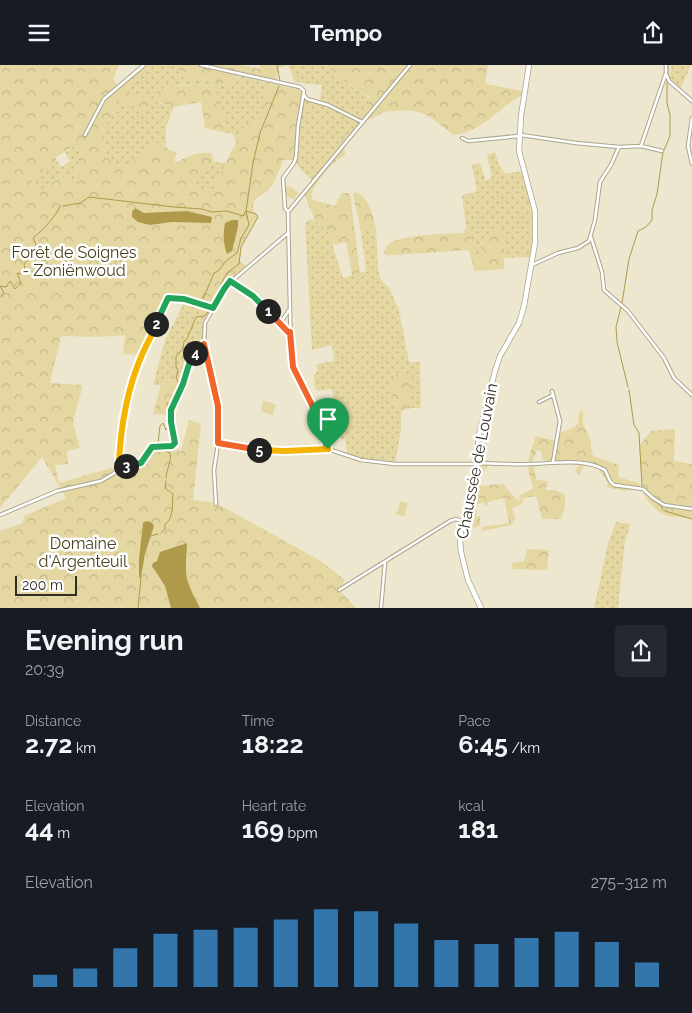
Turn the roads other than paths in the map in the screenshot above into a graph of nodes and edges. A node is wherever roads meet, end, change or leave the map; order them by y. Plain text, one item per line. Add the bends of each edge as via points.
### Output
1 (144, 65) edge
2 (201, 65) edge
3 (410, 65) edge
4 (529, 65) edge
5 (666, 65) edge
6 (666, 73) junction
7 (304, 94) junction
8 (692, 101) edge
9 (692, 118) edge
10 (362, 122) junction
11 (85, 135) dead end
12 (520, 135) junction
13 (462, 138) dead end
14 (642, 146) junction
15 (619, 147) junction
16 (662, 151) dead end
17 (692, 164) edge
18 (288, 212) junction
19 (288, 233) junction
20 (591, 237) junction
21 (532, 265) junction
22 (230, 281) junction
23 (213, 308) junction
24 (290, 309) junction
25 (280, 324) junction
26 (290, 332) junction
27 (204, 344) junction
28 (552, 391) dead end
29 (553, 395) junction
30 (692, 395) edge
31 (539, 402) dead end
32 (218, 443) junction
33 (328, 449) junction
34 (553, 462) junction
35 (476, 464) junction
36 (121, 468) junction
37 (216, 504) dead end
38 (692, 509) edge
39 (0, 515) edge
40 (464, 522) junction
41 (386, 561) junction
42 (339, 590) dead end
43 (381, 608) edge
44 (481, 608) edge

1 - 11 street via 104,99
2 - 7 street via 300,87
3 - 10 street
4 - 12 main road, Chaussée de Louvain
5 - 6 street
6 - 8 street via 669,81
6 - 14 street
7 - 10 street via 307,99 328,105
7 - 18 street via 296,157 283,178
9 - 17 street via 688,141
10 - 18 street
12 - 13 street via 468,141
12 - 15 street
12 - 21 main road, Chaussée de Louvain via 520,157 536,219
14 - 15 street
14 - 16 street
15 - 20 street via 599,185
18 - 19 street
19 - 22 street
19 - 24 street
20 - 21 street via 578,248
20 - 30 street via 604,290 628,311 664,358 677,381
21 - 35 main road, Chaussée de Louvain via 519,323 495,370 479,434
22 - 23 street
22 - 25 street via 253,296
23 - 27 street via 205,323
23 - 36 street via 168,298 127,397 119,454
24 - 25 street
24 - 26 street
25 - 26 street
26 - 33 street via 293,367 312,405
27 - 32 street via 218,406
27 - 36 street via 190,361 171,410 174,445 152,447 141,463
28 - 29 street
29 - 31 street
29 - 34 street via 560,421
32 - 33 street via 277,451
32 - 37 street via 214,470
33 - 35 street via 373,462
34 - 35 street
34 - 38 street via 600,467 614,485 643,489 664,505
35 - 40 main road, Chaussée de Louvain via 474,492
36 - 39 street via 101,481 57,491
40 - 41 street via 451,520
40 - 44 main road, Chaussée de Louvain via 460,543 463,569
41 - 42 street
41 - 43 street

